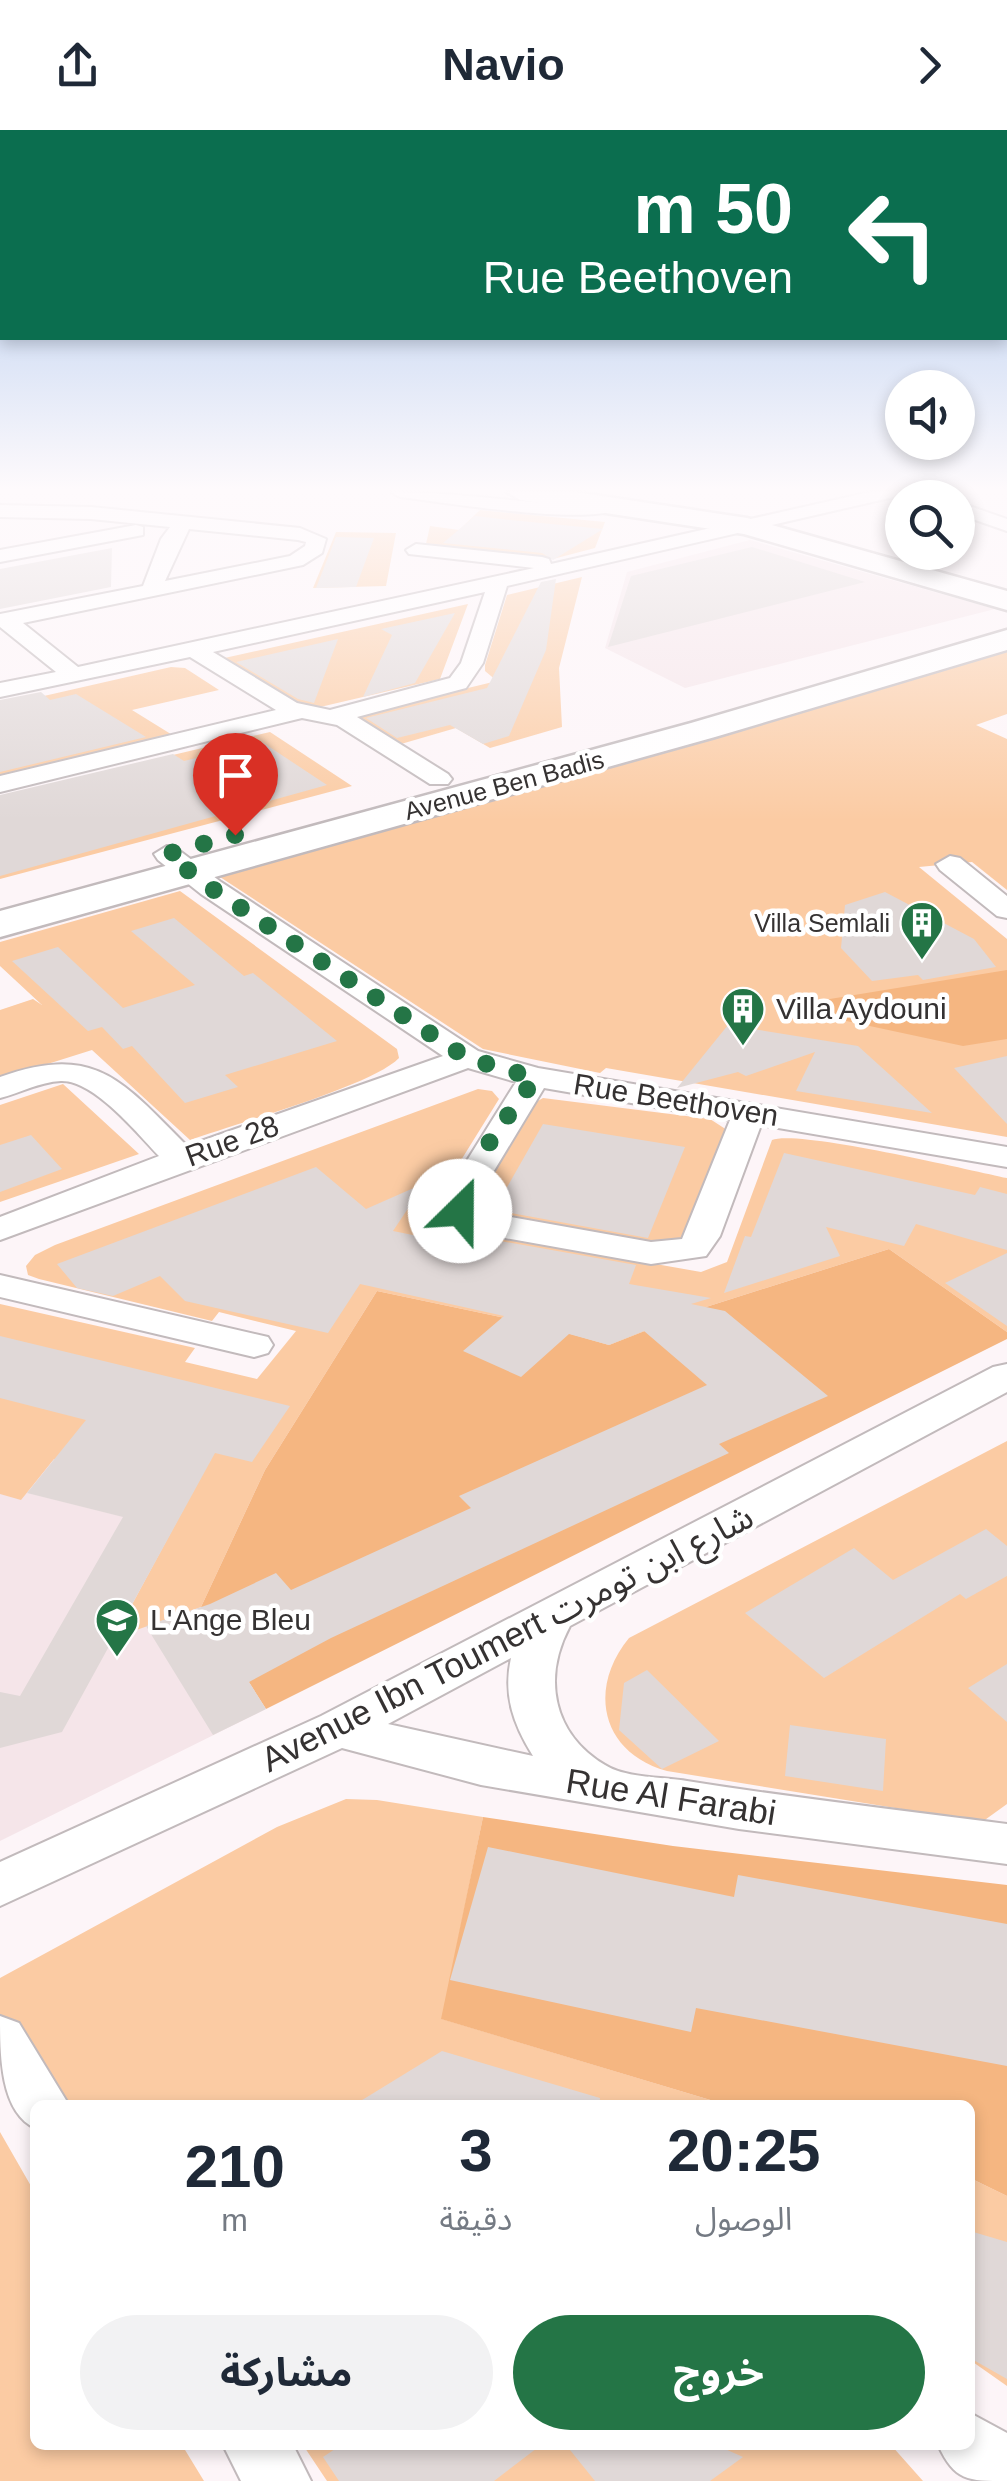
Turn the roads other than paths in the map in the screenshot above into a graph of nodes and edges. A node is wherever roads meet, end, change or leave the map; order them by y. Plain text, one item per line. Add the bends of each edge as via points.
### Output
1 (94, 602) edge
2 (414, 602) edge
3 (492, 602) edge
4 (404, 604) joint
5 (3, 620) edge
6 (1007, 622) edge
7 (1007, 640) edge
8 (195, 651) junction
9 (75, 676) junction
10 (0, 690) edge
11 (297, 712) junction
12 (333, 716) junction
13 (439, 779) junction
14 (0, 784) edge
15 (179, 863) junction
16 (950, 864) dead end
17 (0, 900) edge
18 (1007, 910) edge
19 (0, 924) edge
20 (467, 1058) junction
21 (535, 1078) junction
22 (0, 1088) edge
23 (750, 1112) junction
24 (1007, 1158) edge
25 (182, 1159) junction
26 (0, 1230) edge
27 (0, 1286) edge
28 (254, 1346) dead end
29 (1007, 1376) edge
30 (554, 1615) junction
31 (338, 1729) junction
32 (598, 1786) junction
33 (1003, 1840) edge
34 (0, 1884) edge
35 (0, 2040) edge
36 (38, 2100) edge
37 (975, 2449) edge
38 (258, 2450) edge
39 (1007, 2473) edge
40 (278, 2481) edge

1 - 5 street
2 - 4 street
3 - 12 street via 472,663 458,683
4 - 8 street
5 - 9 street
6 - 13 main road, Avenue Ben Badis
7 - 15 main road, Avenue Ben Badis via 702,730
8 - 9 street
8 - 11 street
9 - 10 street
11 - 12 street
11 - 14 street
12 - 13 street
13 - 15 main road, Avenue Ben Badis
15 - 17 main road, Avenue Ben Badis
15 - 19 main road, Avenue Ben Badis
15 - 20 street, Rue Beethoven
16 - 18 street
20 - 21 street, Rue Beethoven
20 - 25 street, Rue 28
21 - 23 street, Rue Beethoven
21 - 23 street via 460,1199 460,1211 471,1220 651,1252 693,1248
22 - 25 street via 50,1073 92,1078
23 - 24 street, Rue Beethoven
25 - 26 street, Rue 28
27 - 28 street
29 - 30 street, Avenue Ibn Toumert شارع ابن تومرت
30 - 31 street, Avenue Ibn Toumert شارع ابن تومرت
30 - 32 street via 530,1659 536,1715 567,1766
31 - 32 street, Rue Al Farabi via 480,1766
31 - 34 street, Avenue Ibn Toumert شارع ابن تومرت
32 - 33 street, Rue Al Farabi
35 - 36 street
37 - 39 street
38 - 40 street

